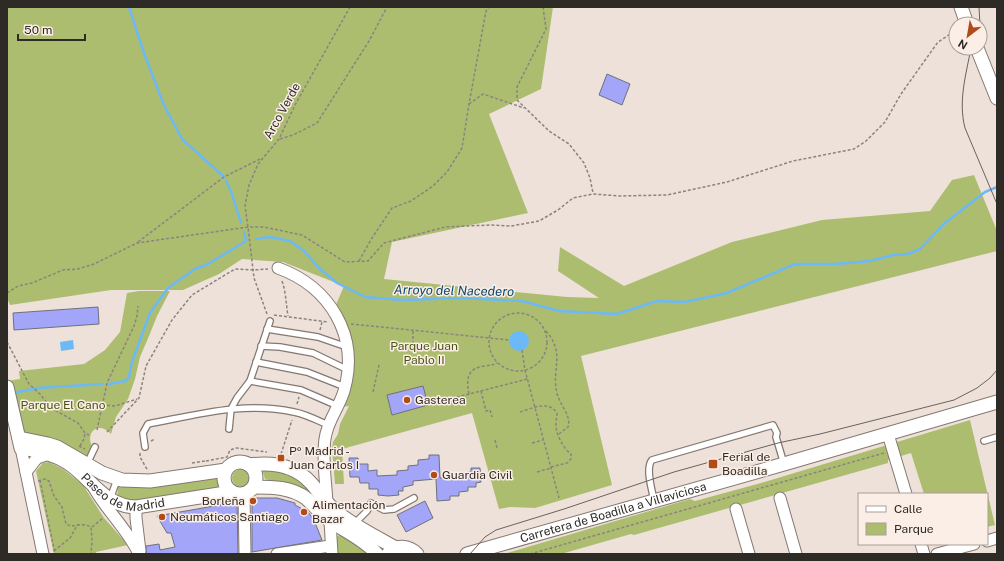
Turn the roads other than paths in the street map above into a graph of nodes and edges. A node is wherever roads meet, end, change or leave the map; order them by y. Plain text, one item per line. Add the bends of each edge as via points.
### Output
1 (980, 56) edge
2 (997, 98) edge
3 (280, 269) road end
4 (270, 321) road end
5 (267, 329) junction
6 (261, 346) junction
7 (347, 347) junction
8 (256, 362) junction
9 (348, 370) junction
10 (250, 381) junction
11 (345, 387) junction
12 (8, 393) edge
13 (995, 402) edge
14 (338, 406) junction
15 (231, 408) junction
16 (328, 425) junction
17 (229, 429) dead end
18 (888, 434) junction
19 (997, 437) edge
20 (984, 441) dead end
21 (20, 443) junction
22 (144, 445) road end
23 (95, 448) dead end
24 (49, 454) junction
25 (89, 459) junction
26 (784, 464) junction
27 (249, 465) junction
28 (325, 469) junction
29 (226, 470) junction
30 (26, 472) junction
31 (122, 480) junction
32 (310, 482) junction
33 (90, 483) junction
34 (244, 491) junction
35 (906, 493) edge
36 (414, 498) dead end
37 (780, 498) dead end
38 (110, 500) junction
39 (654, 500) junction
40 (327, 503) junction
41 (136, 507) junction
42 (736, 509) dead end
43 (330, 521) junction
44 (354, 525) junction
45 (970, 545) edge
46 (331, 550) edge
47 (392, 551) edge
48 (43, 554) edge
49 (140, 554) edge
50 (245, 554) edge
51 (277, 554) edge
52 (377, 554) edge
53 (418, 554) edge
54 (468, 554) edge
55 (749, 554) edge
56 (796, 554) edge
57 (937, 554) edge

1 - 2 street
3 - 7 street via 304,280 326,300 341,324
4 - 5 lane
5 - 6 lane
5 - 7 lane via 318,337
6 - 8 lane
6 - 9 lane via 313,353
7 - 9 street
8 - 10 lane
8 - 11 lane via 307,372
9 - 11 street
10 - 14 lane via 301,390
10 - 15 lane
11 - 14 street
12 - 21 street
13 - 18 street, Carretera de Boadilla a Villaviciosa
14 - 16 street
15 - 16 lane via 256,407 294,412
15 - 17 lane
15 - 22 lane via 148,424 143,433
16 - 28 street via 323,454
18 - 26 street, Carretera de Boadilla a Villaviciosa
18 - 35 street
19 - 20 lane
21 - 24 street, Paseo de Madrid
21 - 25 street, Paseo de Madrid via 53,445
21 - 30 street
23 - 25 lane
24 - 30 street via 37,458
24 - 33 street, Paseo de Madrid via 67,462
25 - 31 street, Paseo de Madrid via 102,473
26 - 39 street, Carretera de Boadilla a Villaviciosa
26 - 39 lane via 776,437 778,433 773,425 652,460 648,469
27 - 29 street via 238,462
27 - 32 street via 279,465 294,470
27 - 34 street via 254,469 256,481
28 - 32 street via 319,478
28 - 40 street
29 - 31 street, Paseo de Madrid via 207,467
29 - 34 street via 224,476 228,488
30 - 48 street
31 - 38 lane via 115,485
32 - 40 street
33 - 38 street, Paseo de Madrid
33 - 49 street
34 - 41 street, Paseo de Madrid
34 - 43 street, Paseo de Madrid via 274,487 295,492
34 - 50 street
36 - 44 lane via 394,509 384,510 372,503
37 - 56 street
38 - 41 street, Paseo de Madrid via 127,507
39 - 54 street, Carretera de Boadilla a Villaviciosa
40 - 44 street
41 - 49 street
42 - 55 street
43 - 46 street
43 - 52 street, Paseo de Madrid via 364,542
44 - 47 street
45 - 57 street
46 - 51 street
47 - 53 street via 408,547

